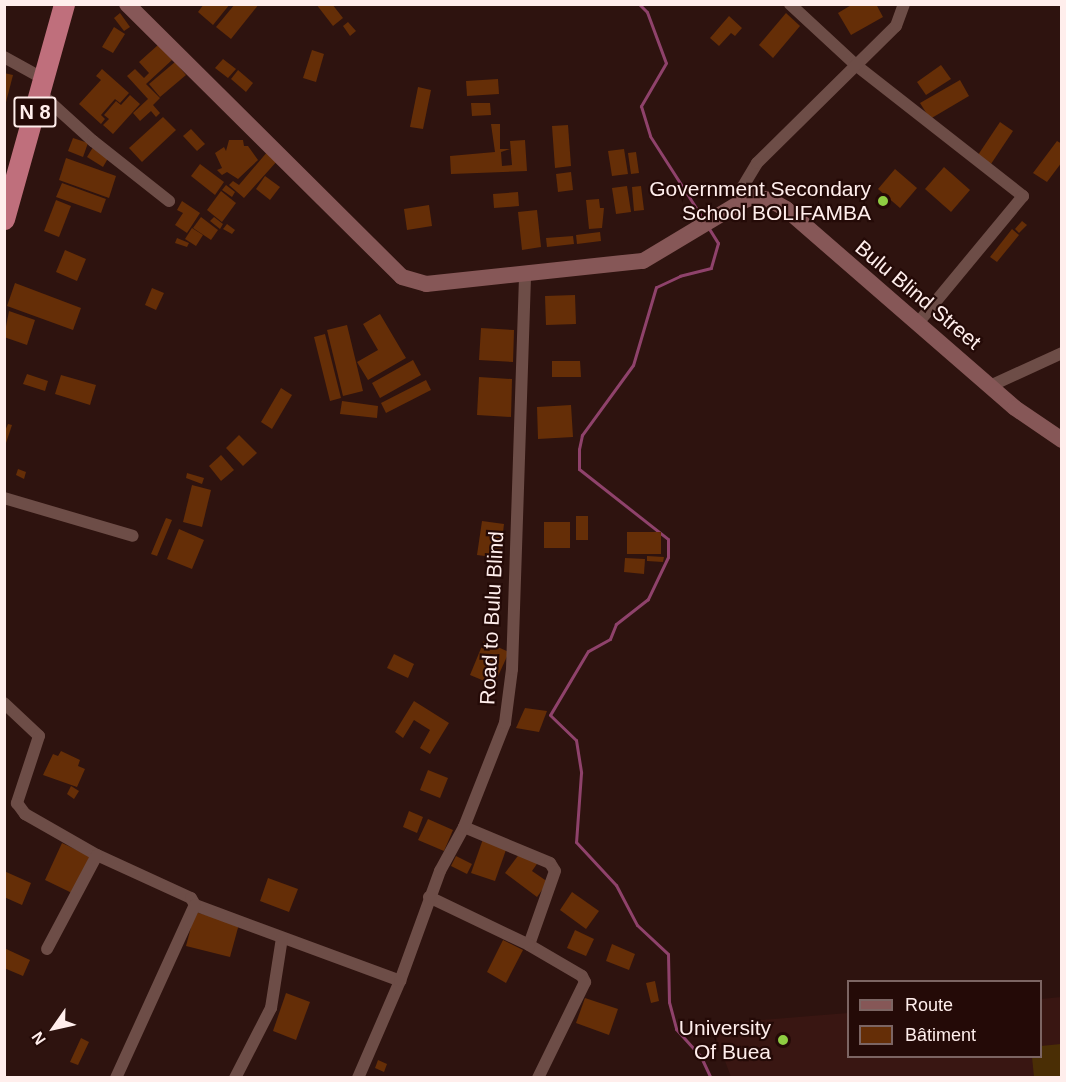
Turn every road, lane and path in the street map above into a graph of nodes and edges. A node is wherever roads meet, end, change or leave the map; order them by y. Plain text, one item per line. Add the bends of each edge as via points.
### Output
1 (64, 4) edge
2 (127, 4) edge
3 (790, 4) edge
4 (904, 4) edge
5 (4, 57) edge
6 (857, 66) junction
7 (42, 86) junction
8 (170, 201) dead end
9 (741, 202) junction
10 (5, 217) edge
11 (525, 274) junction
12 (917, 324) junction
13 (1062, 353) edge
14 (990, 386) junction
15 (1062, 440) edge
16 (4, 498) edge
17 (133, 536) dead end
18 (4, 703) edge
19 (464, 827) junction
20 (97, 855) junction
21 (429, 897) junction
22 (195, 905) junction
23 (282, 938) junction
24 (529, 945) junction
25 (47, 949) dead end
26 (400, 981) junction
27 (116, 1077) edge
28 (235, 1077) edge
29 (358, 1077) edge
30 (538, 1077) edge

1 - 7 highway, N 8
2 - 11 street via 396,274 426,284
3 - 6 street
4 - 6 street via 896,26
5 - 7 street
6 - 9 street via 757,163 742,188
6 - 12 street via 1024,197
7 - 8 street via 93,141
7 - 10 highway, N 8
9 - 11 street via 643,261
9 - 12 street, Bulu Blind Street via 752,197 770,200 786,209
11 - 19 street, Road to Bulu Blind via 510,696 503,729
12 - 14 street, Bulu Blind Street
13 - 14 street
14 - 15 street, Bulu Blind Street
16 - 17 street
18 - 20 street via 34,728 40,742 17,802 21,810
19 - 21 street, Road to Bulu Blind
19 - 24 street via 553,867
20 - 22 street via 191,898
20 - 25 street
21 - 24 street
21 - 26 street, Road to Bulu Blind
22 - 23 street
22 - 27 street
23 - 26 street
23 - 28 street via 275,999
24 - 30 street via 582,976 585,982
26 - 29 street, Road to Bulu Blind

